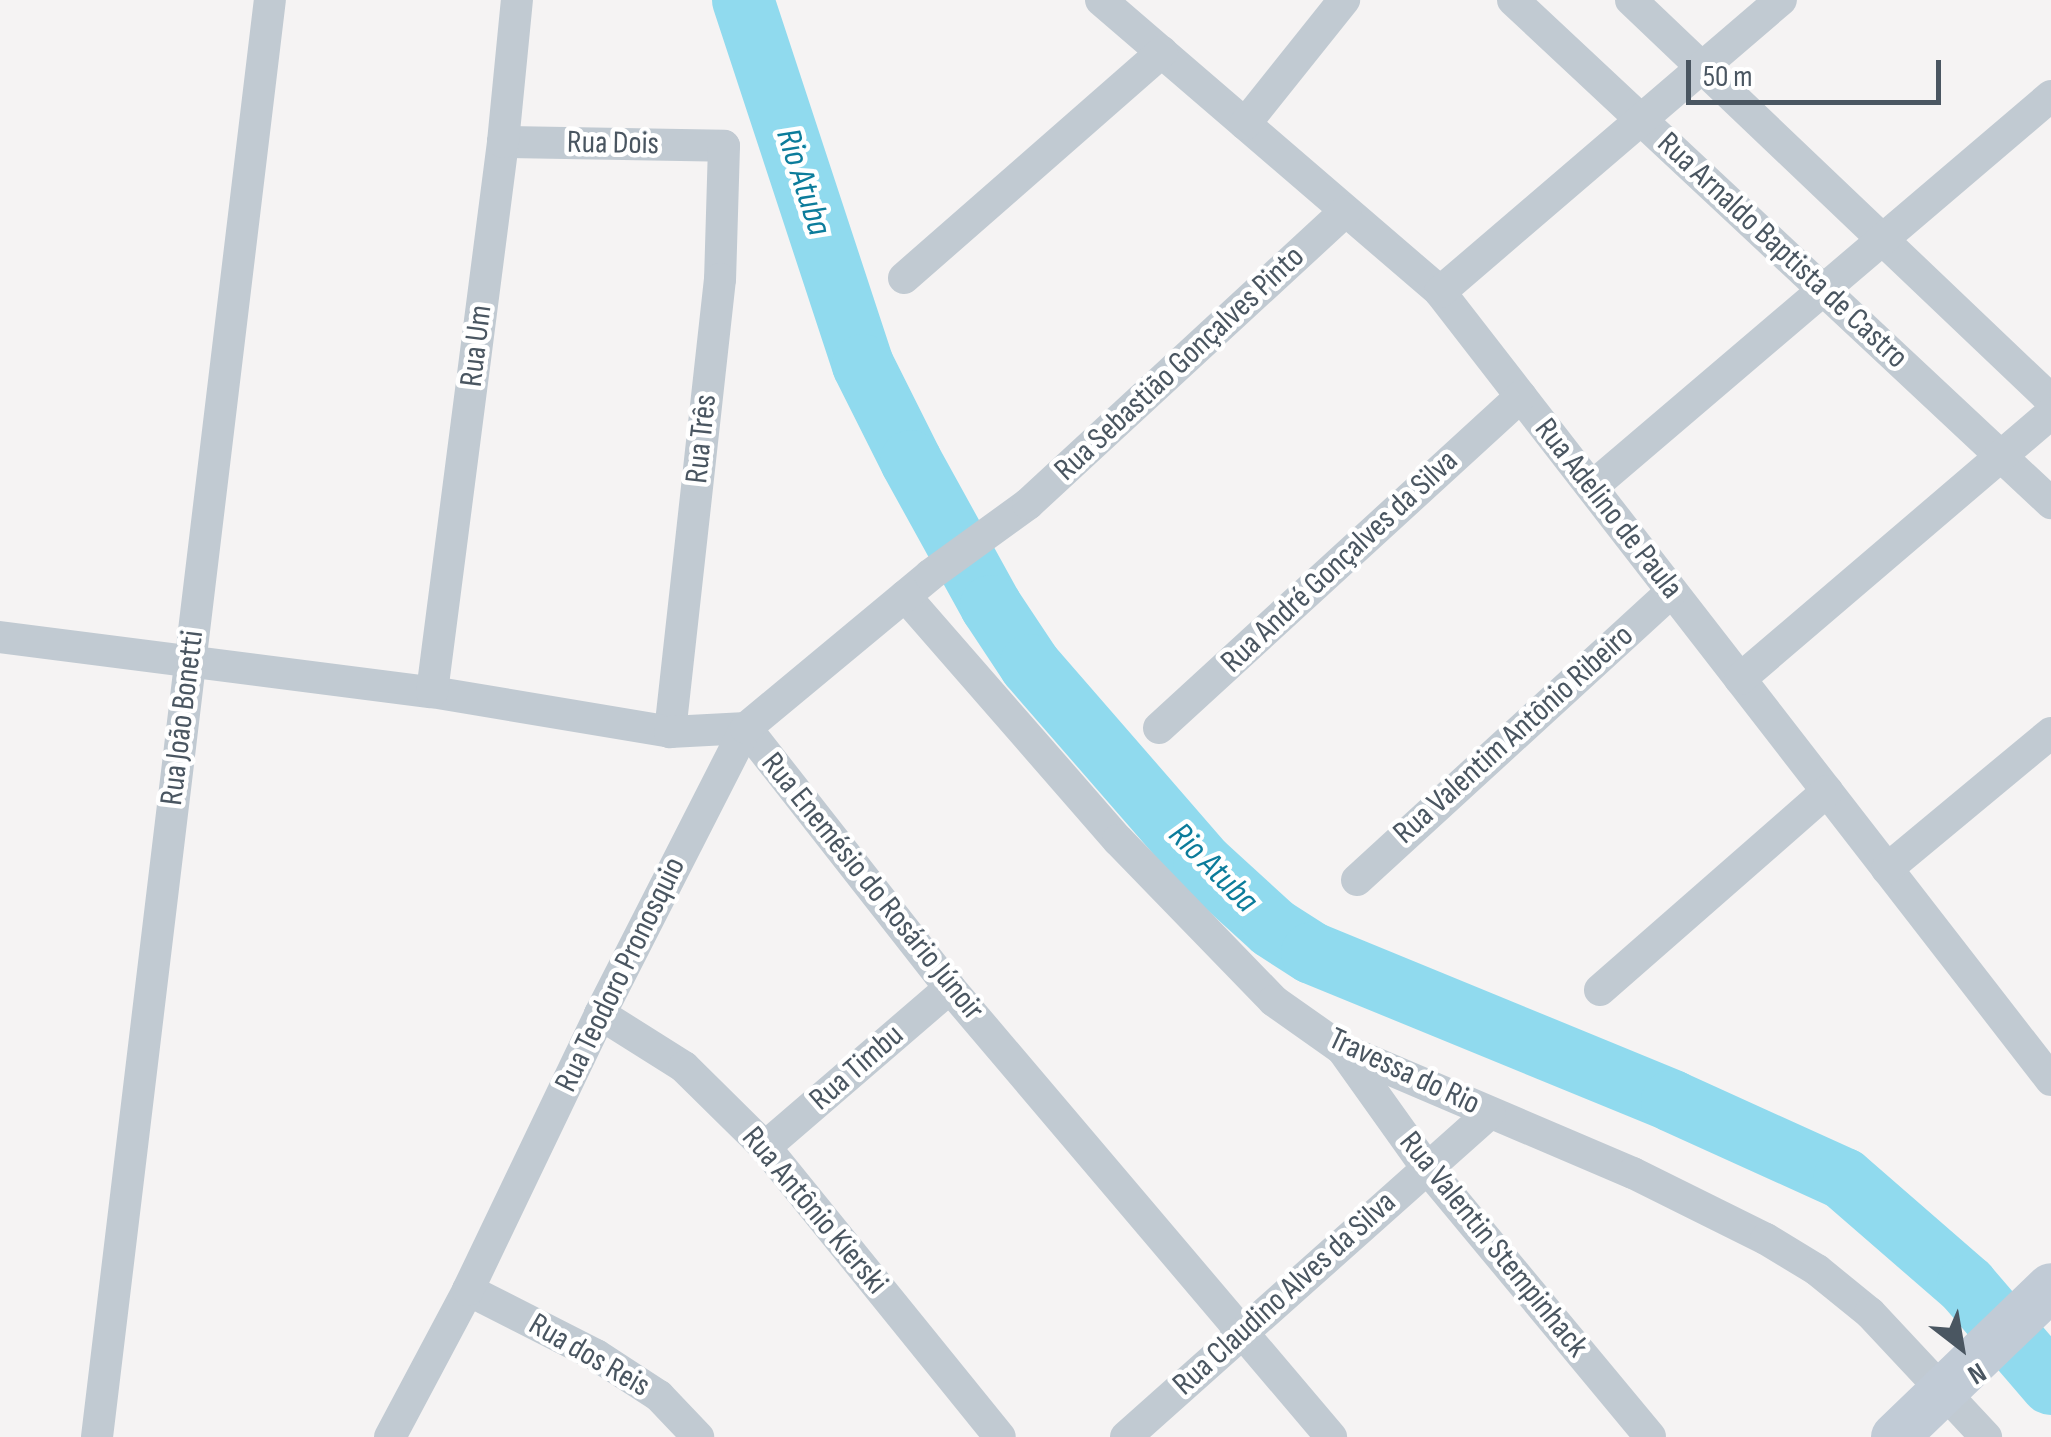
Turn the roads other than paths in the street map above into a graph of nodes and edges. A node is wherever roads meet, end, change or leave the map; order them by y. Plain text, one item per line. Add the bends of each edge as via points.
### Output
1 (270, 0) edge
2 (516, 0) edge
3 (1101, 0) edge
4 (1344, 0) edge
5 (1512, 0) edge
6 (1632, 0) edge
7 (1781, 0) edge
8 (1162, 52) junction
9 (1702, 68) junction
10 (2051, 96) edge
11 (1641, 120) junction
12 (1245, 124) junction
13 (503, 142) junction
14 (724, 146) joint
15 (1346, 211) junction
16 (1883, 240) junction
17 (904, 278) dead end
18 (1823, 290) junction
19 (1440, 292) junction
20 (1521, 396) junction
21 (2051, 400) edge
22 (2051, 413) edge
23 (2001, 456) junction
24 (1592, 488) junction
25 (2051, 502) edge
26 (918, 585) junction
27 (1672, 591) junction
28 (0, 638) edge
29 (190, 662) junction
30 (1740, 679) junction
31 (432, 692) junction
32 (746, 728) junction
33 (1160, 728) dead end
34 (670, 732) junction
35 (2051, 733) edge
36 (1826, 791) junction
37 (1888, 869) junction
38 (1357, 880) dead end
39 (950, 988) junction
40 (1600, 990) dead end
41 (600, 1014) junction
42 (1342, 1049) junction
43 (2047, 1066) edge
44 (1490, 1113) junction
45 (764, 1148) junction
46 (1427, 1168) junction
47 (468, 1290) junction
48 (2046, 1292) edge
49 (1242, 1330) junction
50 (1944, 1390) junction
51 (97, 1437) edge
52 (390, 1437) edge
53 (698, 1437) edge
54 (1000, 1437) edge
55 (1126, 1437) edge
56 (1331, 1437) edge
57 (1650, 1437) edge
58 (1895, 1437) edge
59 (1986, 1437) edge

1 - 29 street, Rua João Bonetti
2 - 13 street, Rua Um
3 - 8 street, Rua Adelino de Paula
4 - 12 street
5 - 11 street, Rua Arnaldo Baptista de Castro
6 - 9 street
7 - 9 street
8 - 12 street, Rua Adelino de Paula
8 - 17 street
9 - 11 street
9 - 16 street
10 - 16 street
11 - 18 street, Rua Arnaldo Baptista de Castro
11 - 19 street
12 - 15 street, Rua Adelino de Paula
13 - 14 street, Rua Dois
13 - 31 street, Rua Um
14 - 34 street, Rua Três via 720,279
15 - 19 street, Rua Adelino de Paula
15 - 26 street, Rua Sebastião Gonçalves Pinto via 1012,516
16 - 18 street
16 - 21 street
18 - 23 street, Rua Arnaldo Baptista de Castro
18 - 24 street
19 - 20 street, Rua Adelino de Paula
20 - 24 street, Rua Adelino de Paula
20 - 33 street, Rua André Gonçalves da Silva
22 - 23 street
23 - 25 street, Rua Arnaldo Baptista de Castro
23 - 30 street
24 - 27 street, Rua Adelino de Paula
26 - 32 street, Rua Teodoro Pronosquio
26 - 42 street, Travessa do Rio via 1118,840 1274,1001
27 - 30 street, Rua Adelino de Paula
27 - 38 street, Rua Valentim Antônio Ribeiro
28 - 29 street, Rua Enemésio do Rosário Júnoir
29 - 31 street, Rua Enemésio do Rosário Júnoir
29 - 51 street, Rua João Bonetti
30 - 36 street, Rua Adelino de Paula
31 - 34 street, Rua Enemésio do Rosário Júnoir
32 - 34 street, Rua Enemésio do Rosário Júnoir
32 - 39 street, Rua Enemésio do Rosário Júnoir
32 - 41 street, Rua Teodoro Pronosquio
35 - 37 street
36 - 37 street, Rua Adelino de Paula
36 - 40 street
37 - 43 street, Rua Adelino de Paula
39 - 45 street, Rua Timbu
39 - 49 street, Rua Enemésio do Rosário Júnoir
41 - 45 street, Rua Antônio Kierski via 684,1066
41 - 47 street, Rua Teodoro Pronosquio
42 - 44 street, Travessa do Rio
42 - 46 street, Rua Valentin Stempinhack
44 - 46 street, Rua Claudino Alves da Silva
44 - 50 street, Travessa do Rio via 1766,1239 1870,1313
45 - 54 street, Rua Antônio Kierski
46 - 49 street, Rua Claudino Alves da Silva
46 - 57 street, Rua Valentin Stempinhack
47 - 52 street, Rua Teodoro Pronosquio
47 - 53 street, Rua dos Reis via 596,1355 659,1396
48 - 50 street
49 - 55 street, Rua Claudino Alves da Silva
49 - 56 street, Rua Enemésio do Rosário Júnoir
50 - 58 street
50 - 59 street, Travessa do Rio

